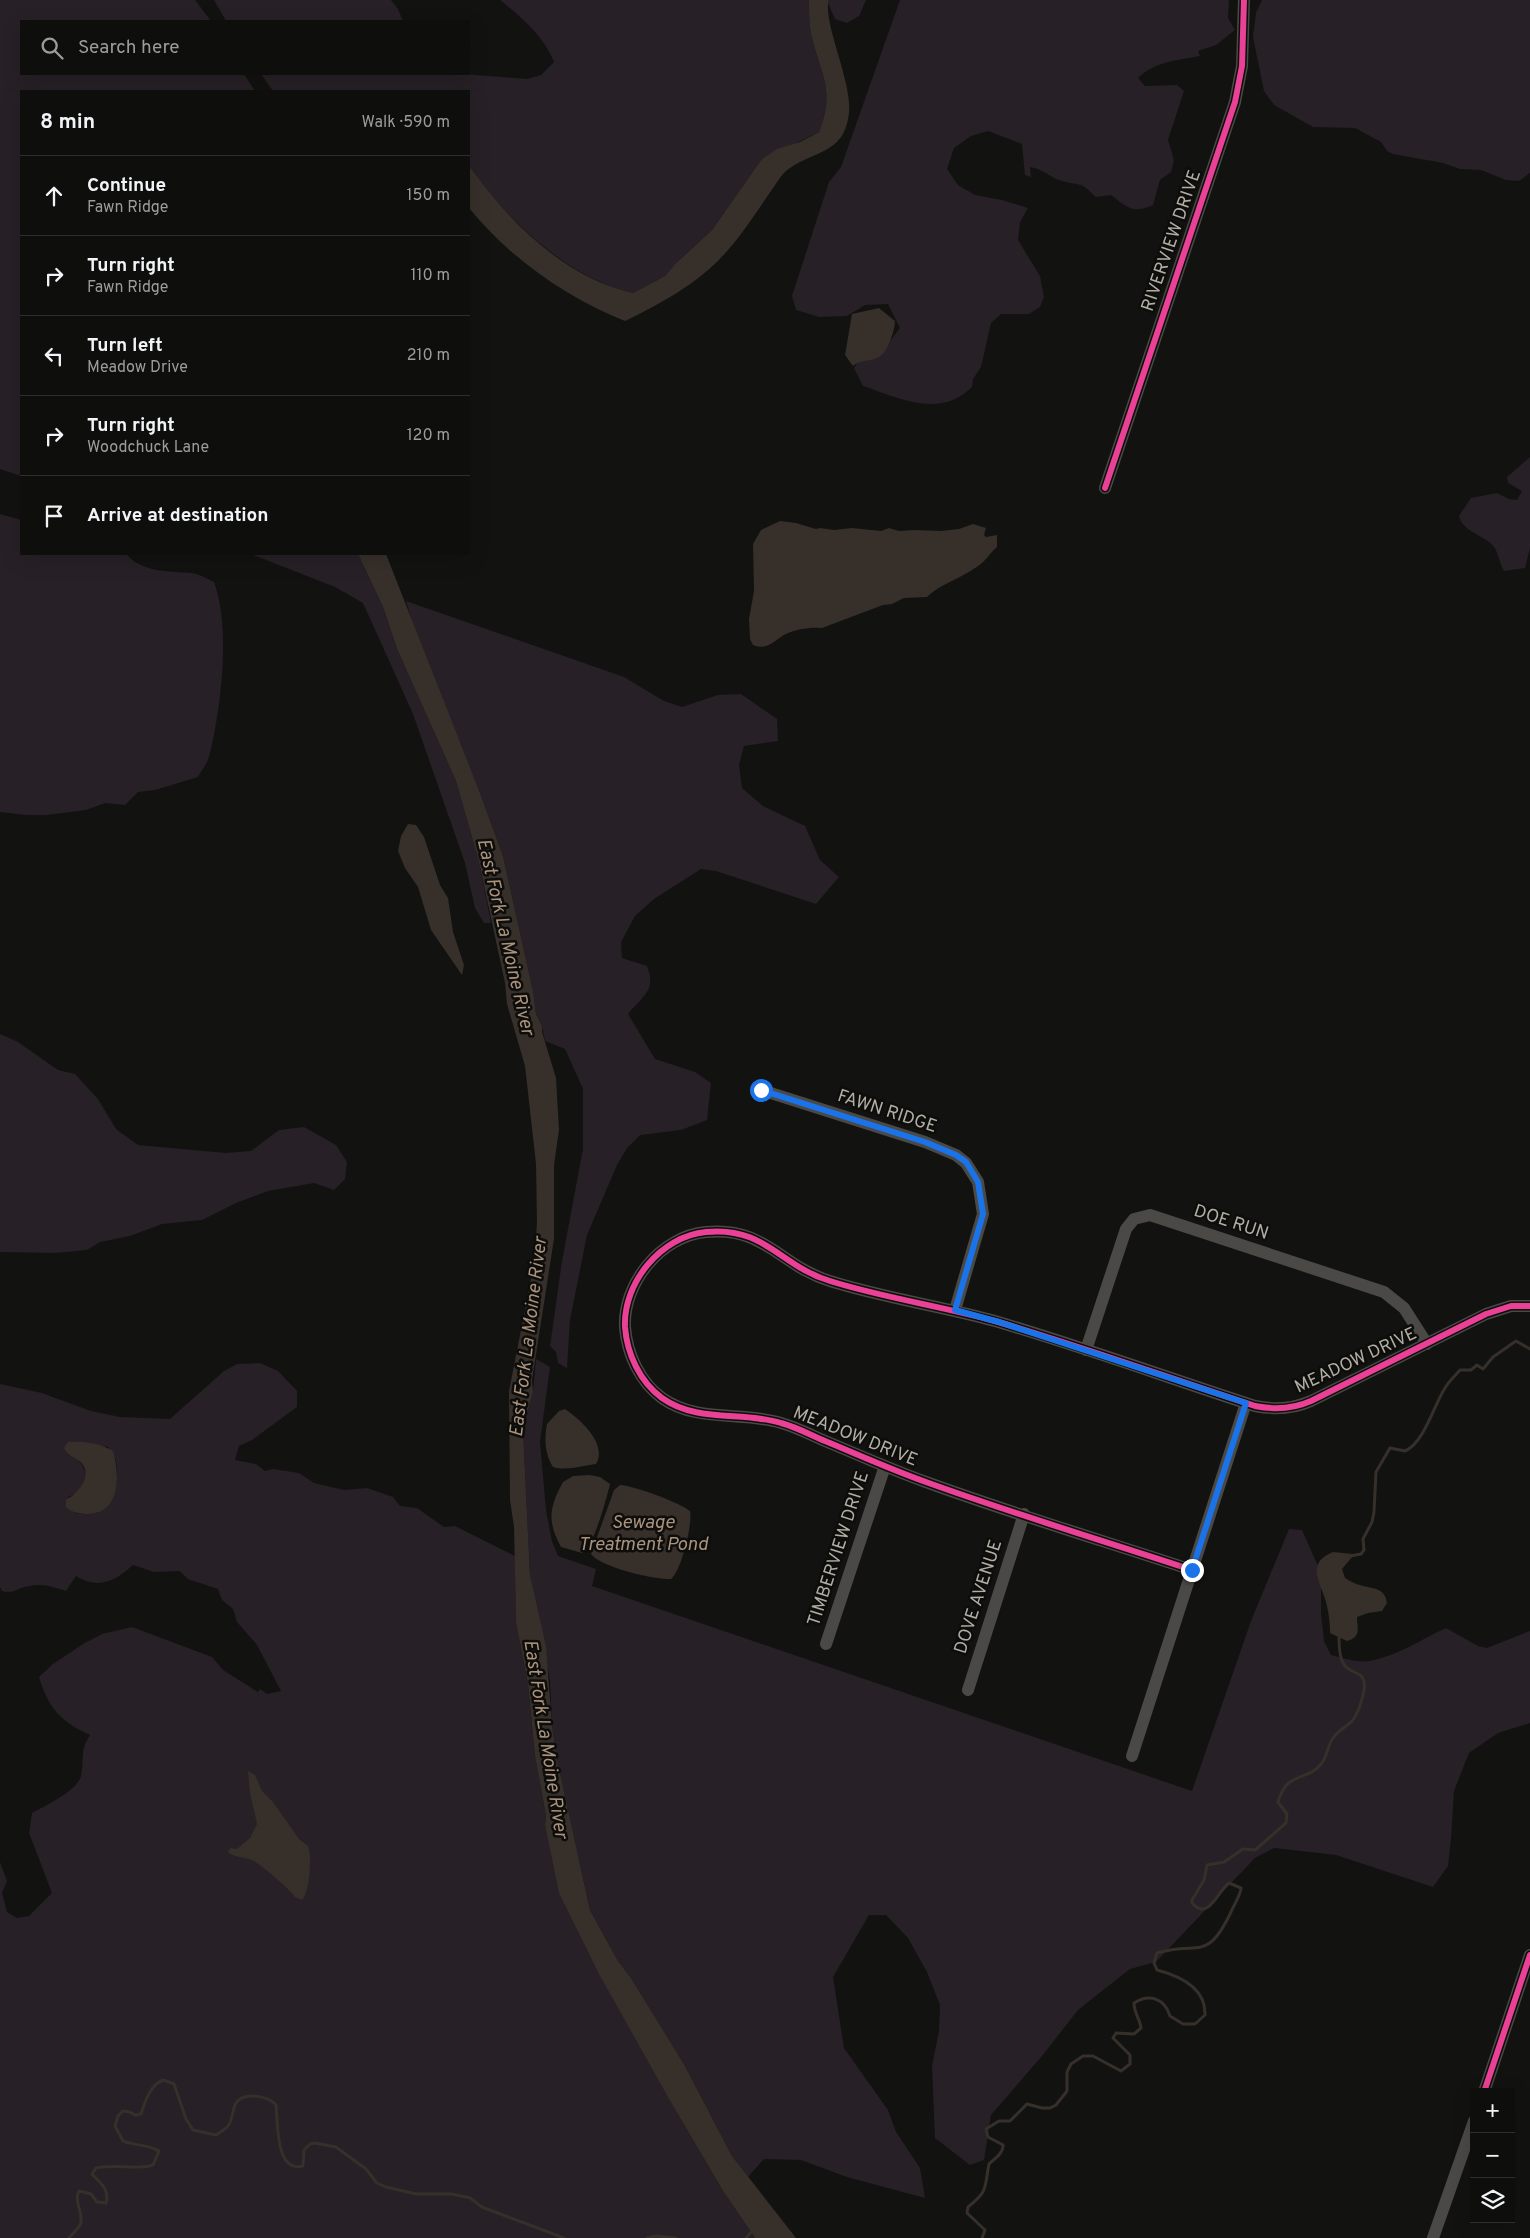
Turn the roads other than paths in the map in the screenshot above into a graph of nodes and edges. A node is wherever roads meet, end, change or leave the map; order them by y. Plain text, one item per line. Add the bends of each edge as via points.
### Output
1 (1244, 0) edge
2 (1104, 488) dead end
3 (761, 1090) dead end
4 (1530, 1306) edge
5 (955, 1310) junction
6 (1427, 1344) junction
7 (1086, 1350) junction
8 (1246, 1403) junction
9 (884, 1466) junction
10 (1024, 1514) junction
11 (1192, 1570) junction
12 (826, 1644) dead end
13 (968, 1690) dead end
14 (1132, 1756) dead end
15 (1530, 1955) edge
16 (1485, 2088) edge
17 (1470, 2132) edge
18 (1433, 2238) edge

1 - 2 street, RIVERVIEW DRIVE via 1242,66 1235,102
3 - 5 street, FAWN RIDGE via 925,1142 966,1162 978,1182 983,1214
4 - 6 street, MEADOW DRIVE via 1511,1306 1486,1314
5 - 7 street, MEADOW DRIVE
5 - 9 street, MEADOW DRIVE via 828,1281 807,1272 752,1237 725,1231 704,1232 675,1242 653,1258 634,1286 625,1319 628,1345 645,1381 661,1397 702,1414 777,1422
6 - 7 street, DOE RUN via 1404,1308 1384,1292 1150,1215 1134,1220 1126,1229
6 - 8 street, MEADOW DRIVE via 1303,1404 1278,1409
7 - 8 street, MEADOW DRIVE
8 - 11 street
9 - 10 street, MEADOW DRIVE
9 - 12 street, TIMBERVIEW DRIVE
10 - 11 street, MEADOW DRIVE
10 - 13 street, DOVE AVENUE
11 - 14 street
15 - 16 street
17 - 18 street

